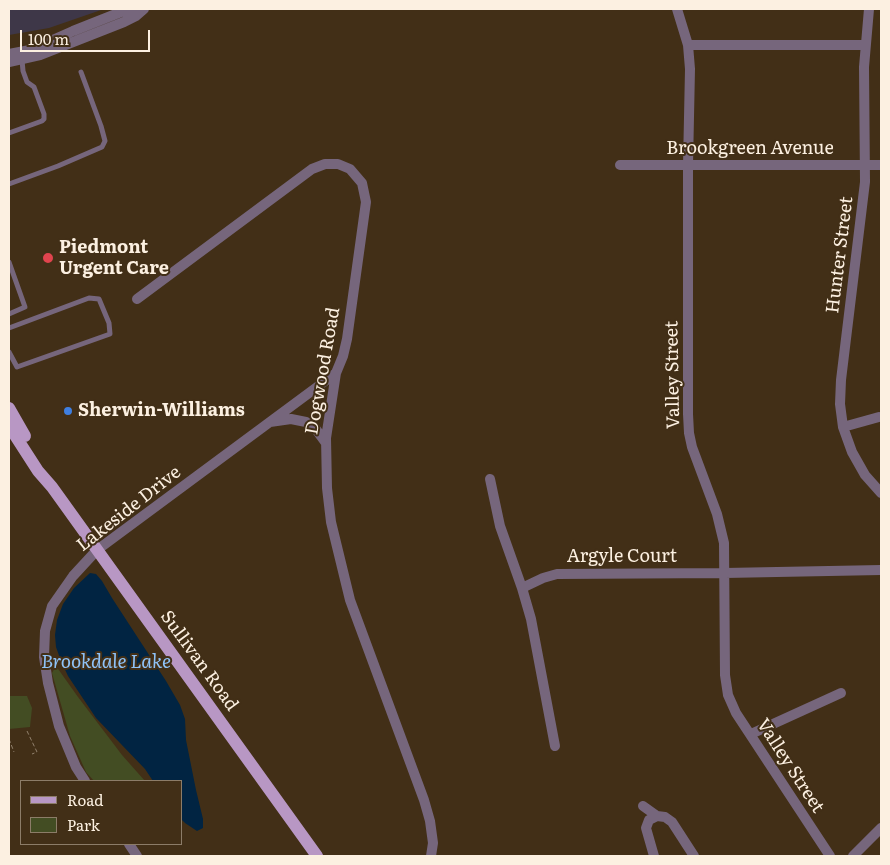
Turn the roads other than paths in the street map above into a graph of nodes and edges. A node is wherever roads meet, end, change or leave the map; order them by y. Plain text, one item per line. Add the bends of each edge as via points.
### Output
1 (136, 9) edge
2 (144, 9) edge
3 (676, 9) edge
4 (869, 9) edge
5 (865, 44) junction
6 (688, 45) junction
7 (9, 52) edge
8 (22, 60) junction
9 (9, 62) edge
10 (81, 72) dead end
11 (9, 133) edge
12 (620, 165) dead end
13 (688, 165) junction
14 (864, 165) junction
15 (881, 165) edge
16 (9, 184) edge
17 (9, 262) edge
18 (137, 299) dead end
19 (9, 314) edge
20 (9, 328) edge
21 (9, 352) edge
22 (336, 372) junction
23 (9, 408) edge
24 (878, 417) dead end
25 (270, 422) junction
26 (9, 426) edge
27 (843, 427) junction
28 (326, 443) junction
29 (490, 478) dead end
30 (52, 487) junction
31 (881, 493) edge
32 (97, 550) junction
33 (881, 570) edge
34 (725, 573) junction
35 (522, 588) junction
36 (841, 693) dead end
37 (751, 734) junction
38 (555, 746) dead end
39 (84, 780) edge
40 (643, 806) dead end
41 (657, 816) junction
42 (881, 828) edge
43 (130, 845) edge
44 (137, 856) edge
45 (317, 856) edge
46 (431, 856) edge
47 (654, 856) edge
48 (694, 856) edge
49 (830, 856) edge
50 (853, 856) edge

1 - 7 street via 121,12 30,50
2 - 8 street via 124,22
3 - 6 street, Valley Street
4 - 5 street, Hunter Street
5 - 6 street
5 - 14 street, Hunter Street
6 - 13 street, Valley Street
8 - 9 street
8 - 11 lane via 27,82 34,87 44,118
10 - 16 lane via 101,126 105,141 102,147
12 - 13 street, Brookgreen Avenue
13 - 14 street, Brookgreen Avenue
13 - 34 street, Valley Street via 689,433 717,514 724,543
14 - 15 street, Brookgreen Avenue
14 - 27 street, Hunter Street via 865,182 841,380
17 - 19 lane via 25,307
18 - 22 street, Dogwood Road via 312,169 338,164 350,169 362,183 366,202 347,338
20 - 21 lane via 89,298 99,299 110,334 17,367
22 - 25 street, Lakeside Drive
22 - 28 street, Dogwood Road
23 - 30 main road, Sullivan Road
24 - 27 street
25 - 28 street via 292,419 306,422 316,428
25 - 32 street, Lakeside Drive
26 - 30 main road, Sullivan Road
27 - 31 street, Hunter Street via 865,475
28 - 46 street, Dogwood Road via 327,488 340,563 350,600 424,800 433,843
29 - 35 street via 500,526
30 - 32 main road, Sullivan Road
32 - 39 street, Lakeside Drive via 52,606 45,631 44,657 59,726
32 - 45 main road, Sullivan Road
33 - 34 street, Argyle Court
34 - 35 street, Argyle Court via 558,574
34 - 37 street, Valley Street via 726,685 736,712
35 - 38 street
36 - 37 street
37 - 49 street, Valley Street
40 - 41 street
41 - 47 street via 649,820 646,828
41 - 48 street via 672,822
42 - 50 street
43 - 44 street

